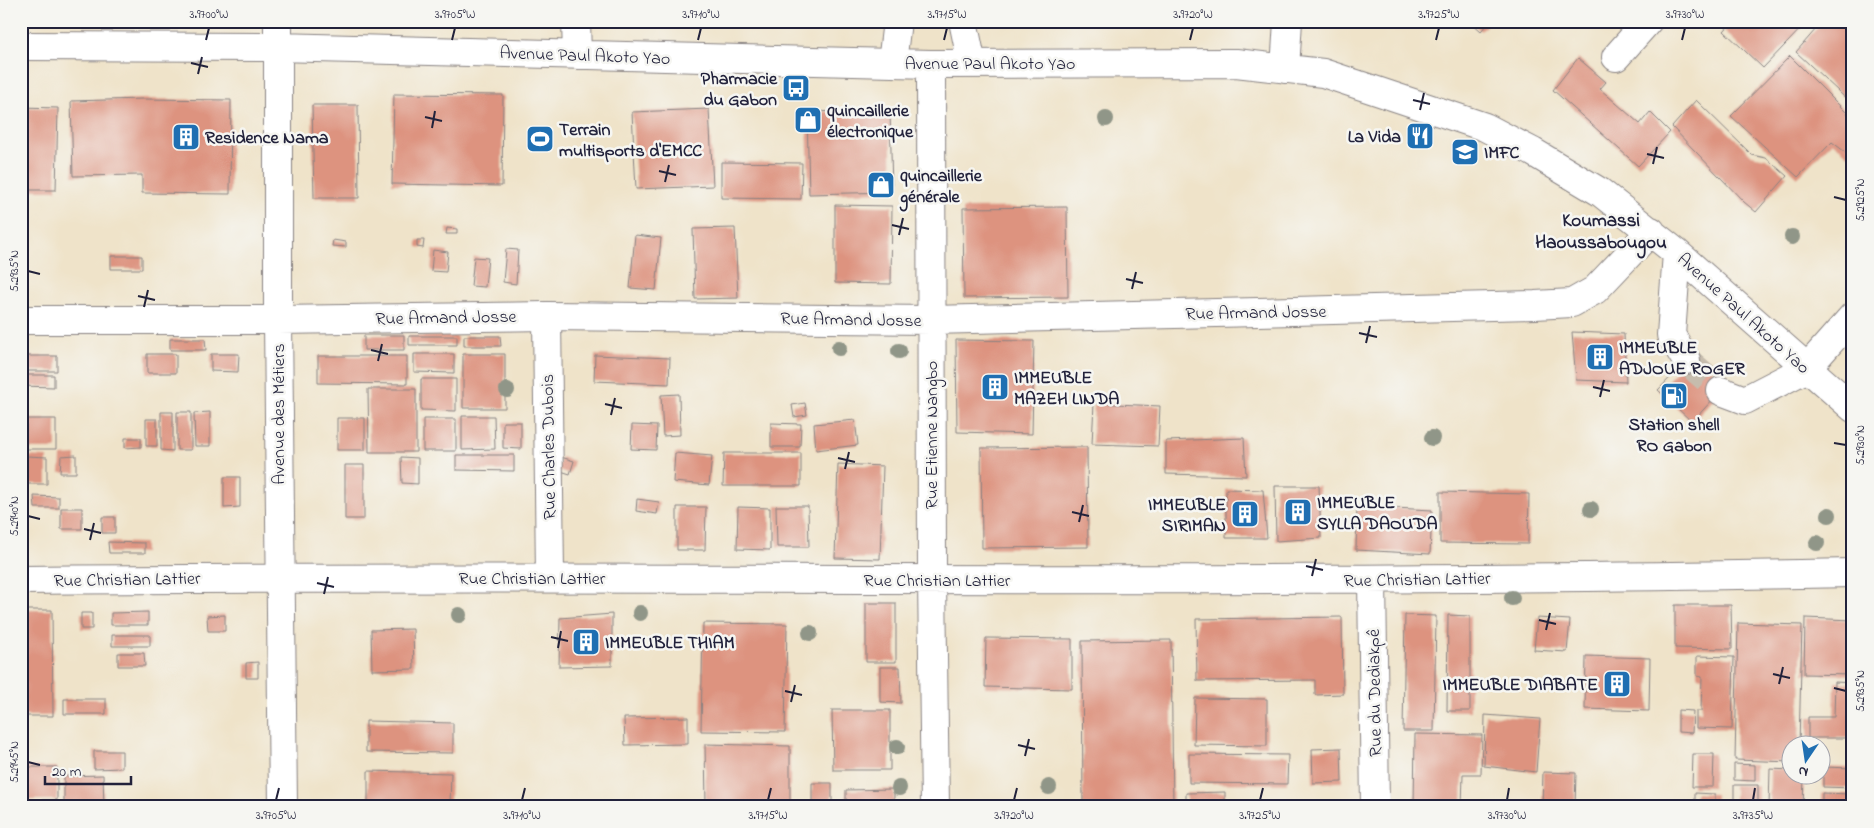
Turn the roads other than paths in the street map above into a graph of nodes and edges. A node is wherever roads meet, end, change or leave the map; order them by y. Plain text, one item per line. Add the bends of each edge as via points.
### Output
1 (576, 21) edge
2 (897, 21) edge
3 (963, 21) edge
4 (1288, 21) edge
5 (1648, 21) edge
6 (278, 34) edge
7 (21, 46) edge
8 (577, 55) junction
9 (1616, 57) dead end
10 (892, 63) junction
11 (931, 64) junction
12 (972, 64) junction
13 (1285, 69) junction
14 (1651, 231) junction
15 (1677, 253) junction
16 (547, 316) junction
17 (1853, 316) edge
18 (21, 320) edge
19 (278, 320) junction
20 (931, 320) junction
21 (1686, 360) tunnel mouth
22 (1807, 368) junction
23 (1721, 391) tunnel mouth
24 (1853, 408) edge
25 (1853, 573) edge
26 (279, 578) junction
27 (550, 578) junction
28 (1372, 579) junction
29 (21, 580) edge
30 (932, 580) junction
31 (283, 807) edge
32 (935, 807) edge
33 (1375, 807) edge

1 - 8 street
2 - 10 street
3 - 12 street
4 - 13 street
5 - 9 street
6 - 7 street, Avenue Paul Akoto Yao
6 - 8 street, Avenue Paul Akoto Yao
6 - 19 street, Avenue des Métiers
8 - 10 street, Avenue Paul Akoto Yao
10 - 11 street, Avenue Paul Akoto Yao
11 - 12 street, Avenue Paul Akoto Yao
11 - 20 street, Rue Etienne Nangbo
12 - 13 street, Avenue Paul Akoto Yao via 1236,63
13 - 14 street, Avenue Paul Akoto Yao via 1323,73 1485,127 1600,192
14 - 15 street, Avenue Paul Akoto Yao
14 - 20 street, Rue Armand Josse via 1595,290 1572,303
15 - 21 street via 1670,336
15 - 22 street, Avenue Paul Akoto Yao
16 - 19 street, Rue Armand Josse
16 - 20 street, Rue Armand Josse
16 - 27 street, Rue Charles Dubois
17 - 22 street
18 - 19 street, Rue Armand Josse
19 - 26 street, Avenue des Métiers
20 - 30 street, Rue Etienne Nangbo
22 - 23 street via 1745,400
22 - 24 street, Avenue Paul Akoto Yao
25 - 28 street, Rue Christian Lattier
26 - 27 street, Rue Christian Lattier
26 - 29 street, Rue Christian Lattier
26 - 31 street, Avenue des Métiers
27 - 30 street, Rue Christian Lattier
28 - 30 street, Rue Christian Lattier
28 - 33 street, Rue du Dediakpê
30 - 32 street, Rue Etienne Nangbo

